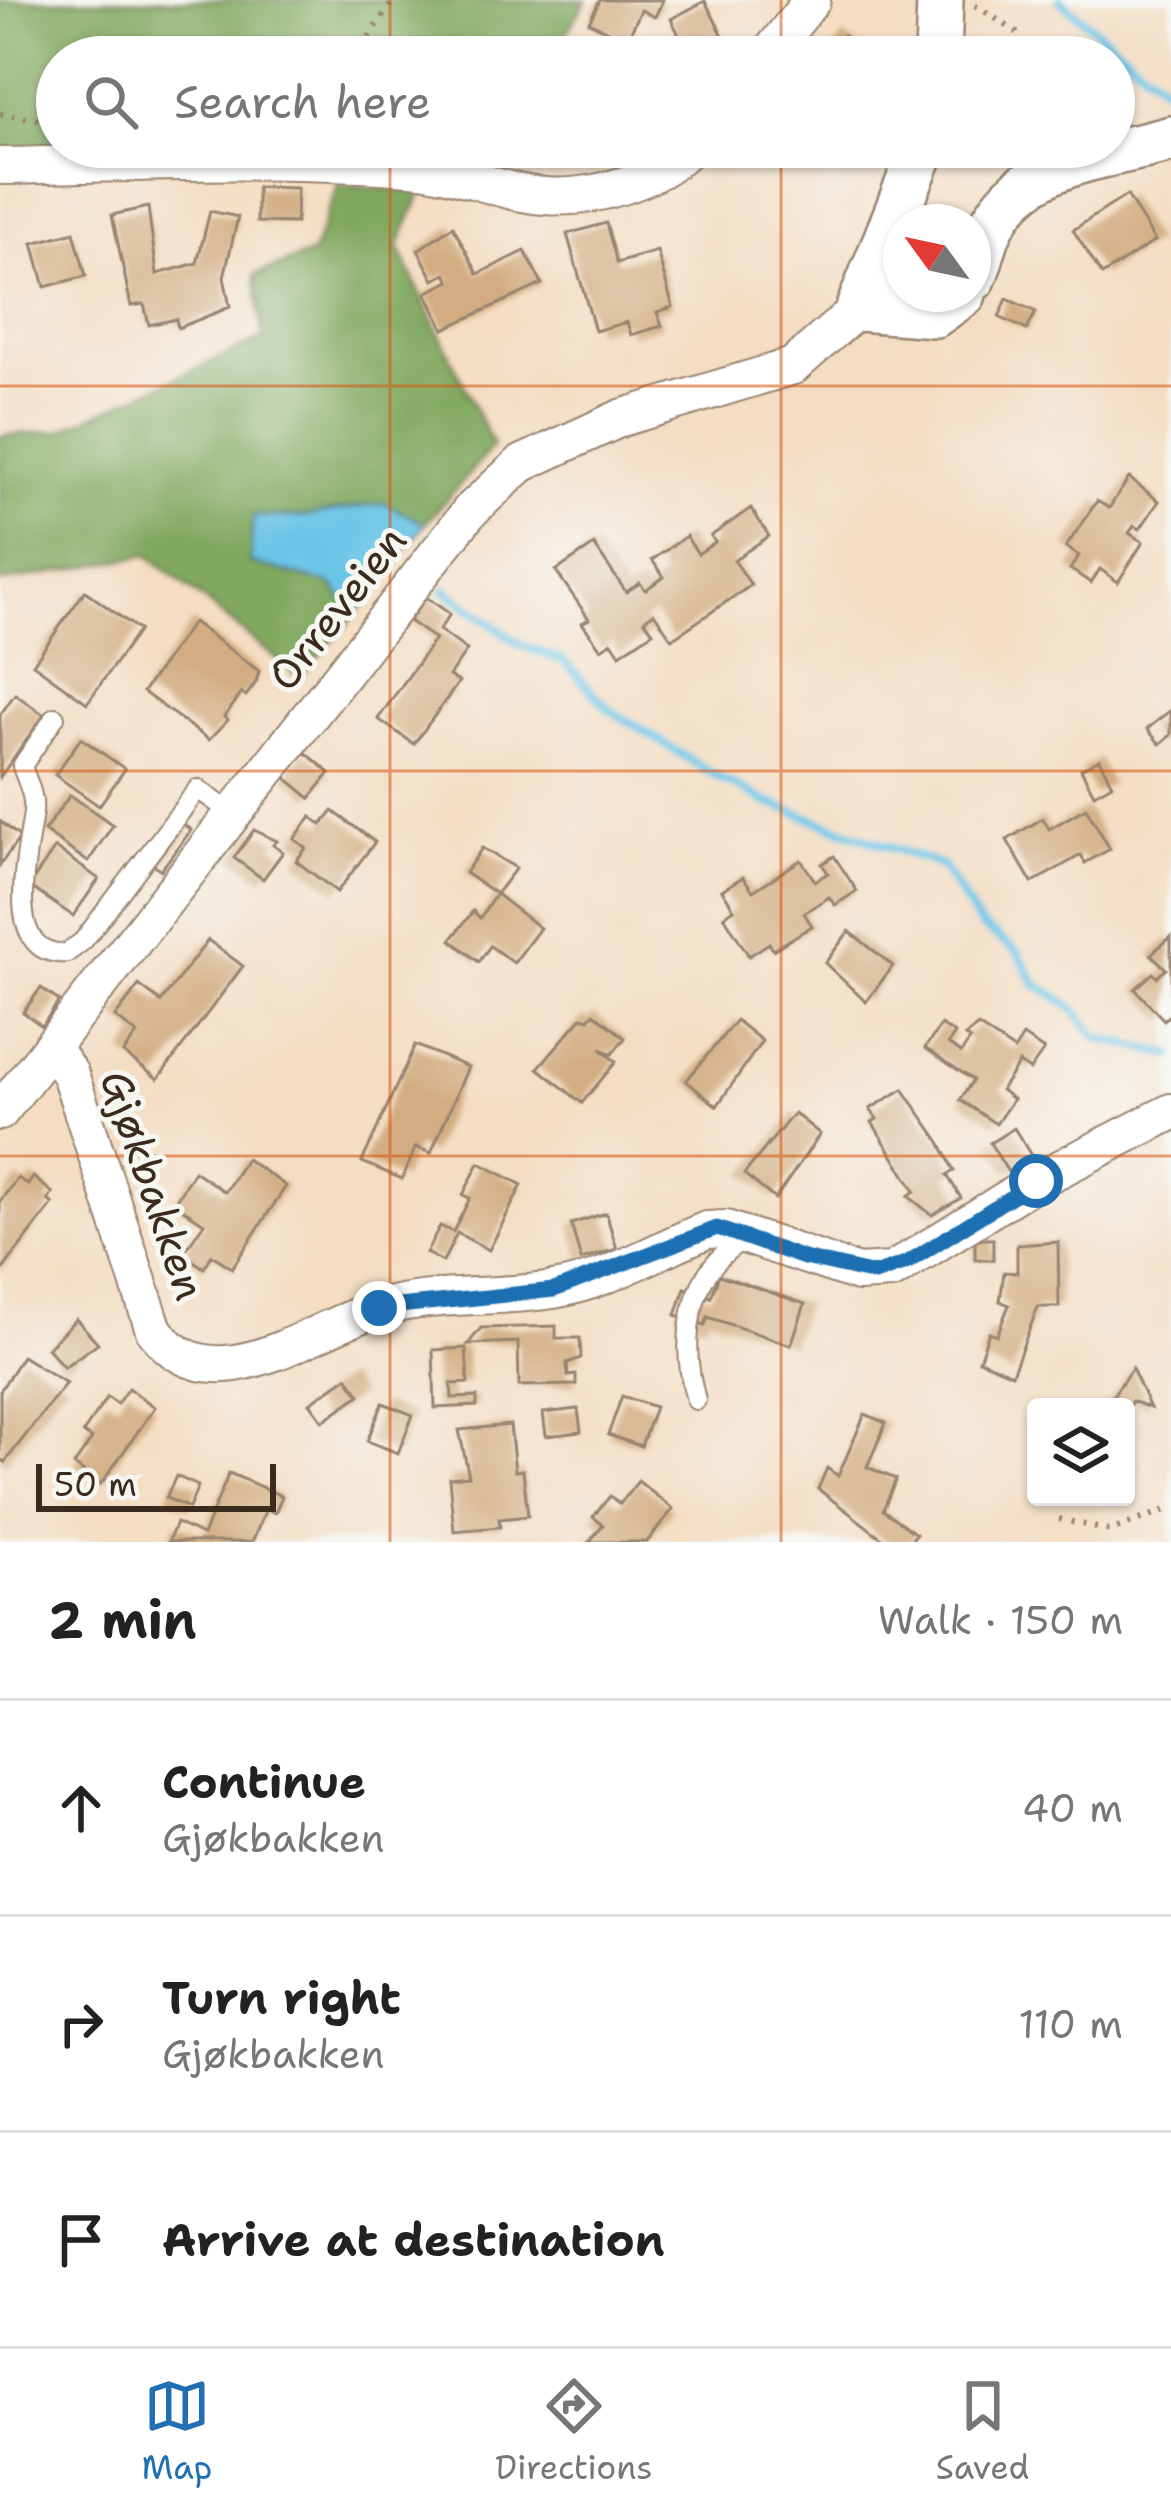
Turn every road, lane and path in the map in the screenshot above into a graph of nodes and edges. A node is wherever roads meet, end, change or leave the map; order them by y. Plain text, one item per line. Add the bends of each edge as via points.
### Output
1 (812, 0) edge
2 (940, 0) edge
3 (967, 0) edge
4 (390, 2) edge
5 (368, 36) edge
6 (783, 36) edge
7 (939, 36) edge
8 (1019, 36) edge
9 (0, 114) edge
10 (36, 120) edge
11 (1171, 140) edge
12 (1135, 148) edge
13 (36, 165) edge
14 (0, 166) edge
15 (421, 168) edge
16 (659, 168) edge
17 (915, 168) edge
18 (1050, 168) edge
19 (991, 228) edge
20 (860, 308) junction
21 (883, 310) edge
22 (55, 717) dead end
23 (234, 815) junction
24 (53, 1050) junction
25 (0, 1112) edge
26 (1171, 1112) edge
27 (747, 1237) junction
28 (696, 1400) dead end
29 (1171, 1508) edge
30 (1059, 1519) dead end

1 - 6 street
2 - 7 street
3 - 8 path
4 - 5 path
9 - 10 path
11 - 12 street
13 - 14 street
15 - 16 street via 547,196 616,188
17 - 20 street
18 - 19 street via 1018,192
20 - 21 street
20 - 23 street, Orreveien via 793,366 621,418 521,464 470,511
22 - 23 lane via 22,766 34,809 15,904 23,931 40,947 67,953 83,941 198,789
23 - 24 street, Orreveien
24 - 25 street, Orreveien
24 - 27 street, Gjøkbakken via 70,1073 154,1330 191,1359 254,1360 379,1308 554,1290 707,1229
26 - 27 street, Gjøkbakken via 1074,1160 892,1270 858,1273
27 - 28 lane via 730,1247 692,1304 685,1361
29 - 30 path via 1110,1531

